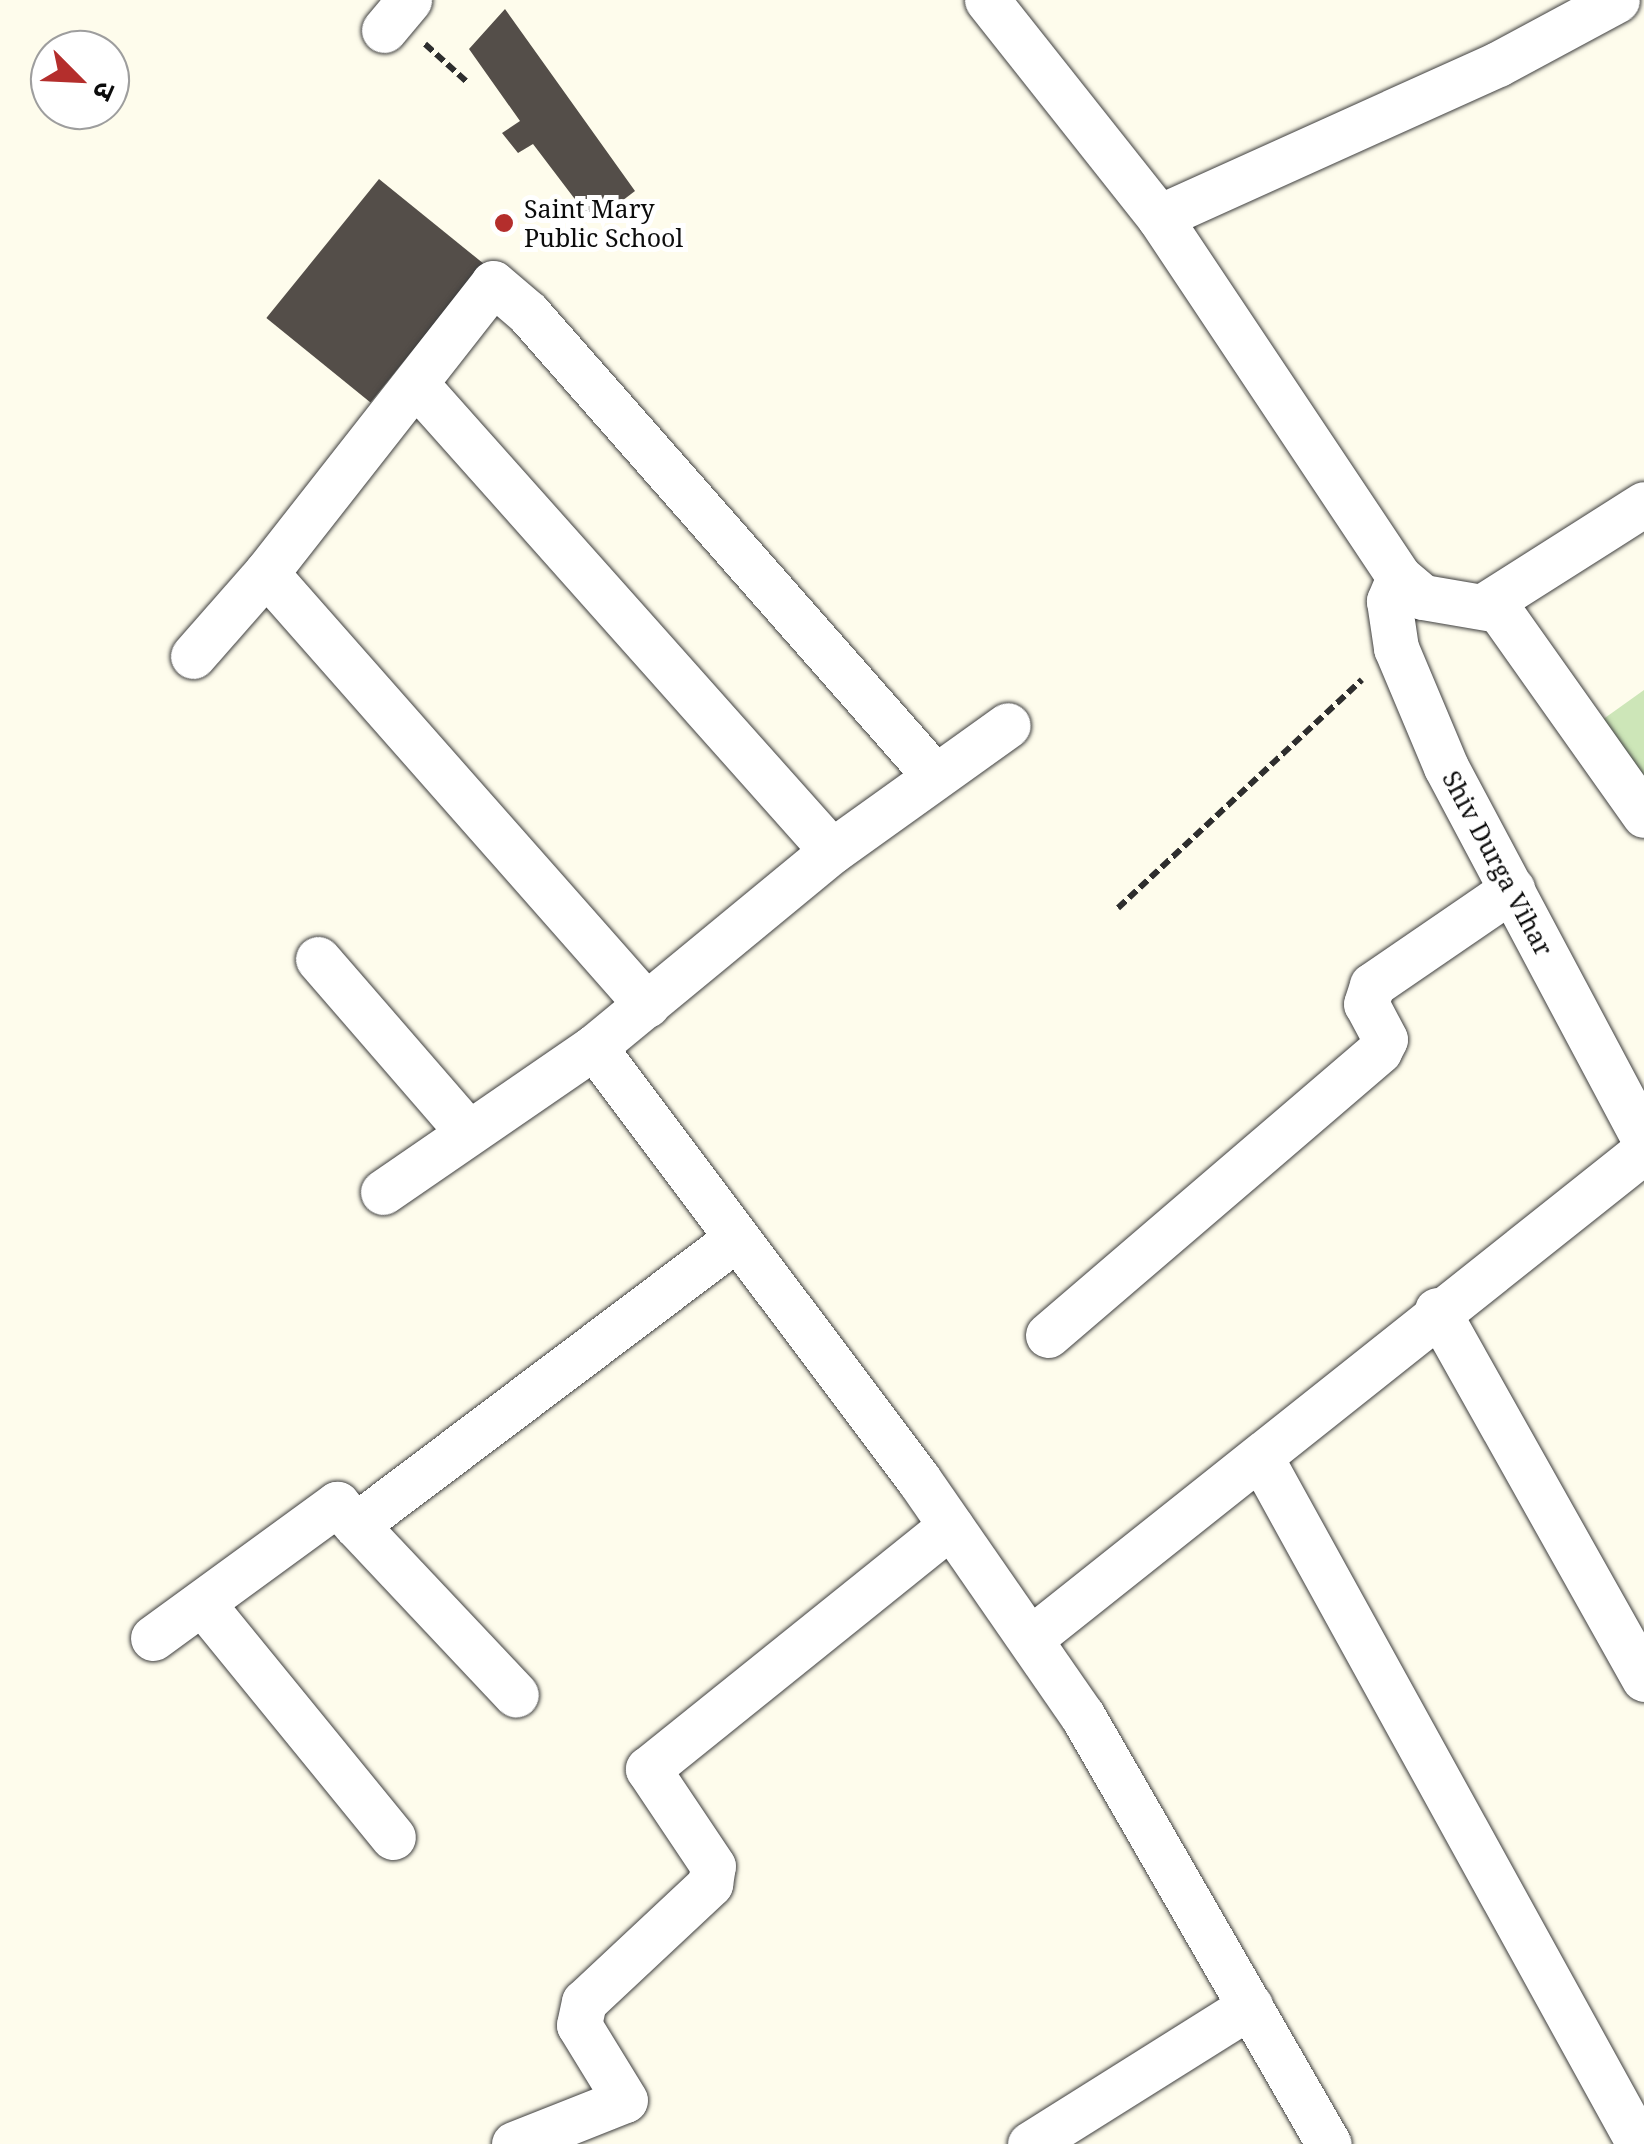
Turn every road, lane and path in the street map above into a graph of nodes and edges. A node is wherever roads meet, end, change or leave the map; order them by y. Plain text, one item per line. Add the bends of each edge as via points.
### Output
1 (1617, 0) edge
2 (992, 1) edge
3 (1158, 217) junction
4 (416, 384) junction
5 (1644, 504) edge
6 (266, 574) junction
7 (1399, 577) junction
8 (1485, 605) junction
9 (1396, 648) junction
10 (193, 656) dead end
11 (1008, 725) dead end
12 (935, 776) junction
13 (1644, 815) edge
14 (832, 851) junction
15 (1512, 889) junction
16 (1118, 908) dead end
17 (318, 959) dead end
18 (647, 1005) junction
19 (594, 1047) junction
20 (468, 1132) junction
21 (1644, 1140) edge
22 (1644, 1151) edge
23 (384, 1192) dead end
24 (736, 1239) junction
25 (1436, 1310) junction
26 (1048, 1335) dead end
27 (1260, 1458) junction
28 (356, 1525) junction
29 (950, 1526) junction
30 (202, 1602) junction
31 (153, 1638) dead end
32 (1030, 1639) junction
33 (1644, 1679) edge
34 (516, 1695) dead end
35 (393, 1837) dead end
36 (1250, 2006) junction
37 (514, 2144) edge
38 (1030, 2144) edge
39 (1328, 2144) edge
40 (1639, 2144) edge

1 - 3 street via 1498,64
2 - 3 street
3 - 7 street
4 - 6 street
4 - 12 street via 494,283 528,313
4 - 14 street
5 - 8 street
6 - 10 street
6 - 18 street
7 - 8 street via 1423,597
7 - 9 street, Shiv Durga Vihar via 1389,601
8 - 13 street via 1510,622
9 - 15 street, Shiv Durga Vihar via 1446,766
9 - 16 path
11 - 12 street
12 - 14 street
14 - 18 street
15 - 21 street, Shiv Durga Vihar
15 - 26 street via 1372,985 1366,1004 1385,1039 1378,1051
17 - 20 street
18 - 19 street
19 - 20 street
19 - 24 street
20 - 23 street
22 - 25 street
24 - 28 street
24 - 29 street
25 - 27 street
25 - 33 street
27 - 32 street
27 - 40 street
28 - 30 street via 337,1504
28 - 34 street
29 - 32 street
29 - 37 street via 648,1769 713,1866 713,1876 584,2002 580,2026 625,2100
30 - 31 street
30 - 35 street
32 - 36 street via 1082,1715
36 - 38 street
36 - 39 street

